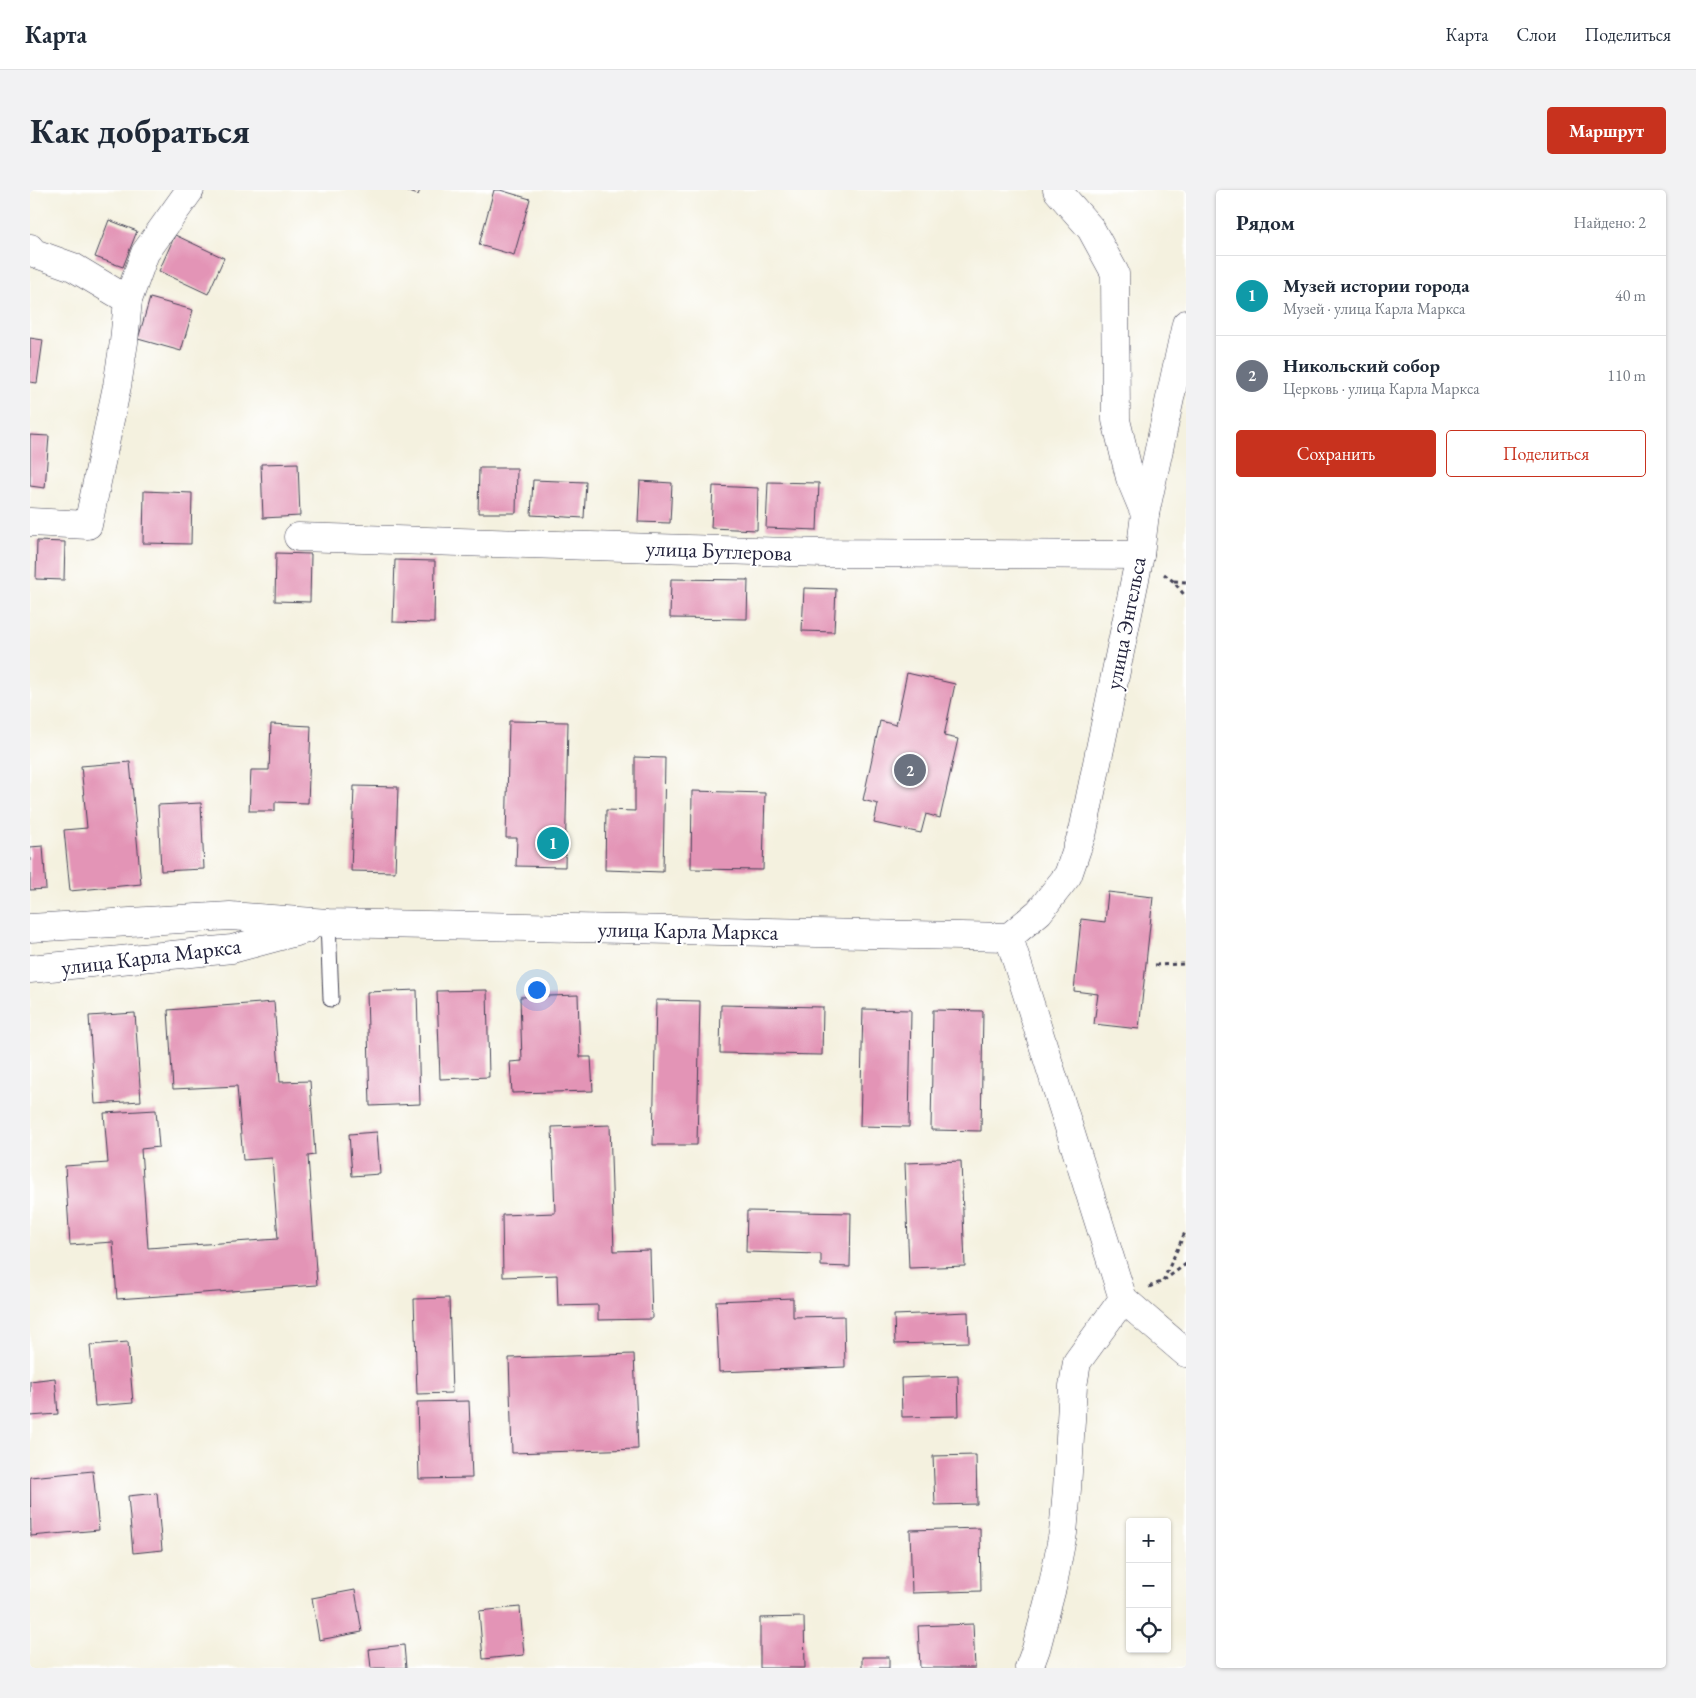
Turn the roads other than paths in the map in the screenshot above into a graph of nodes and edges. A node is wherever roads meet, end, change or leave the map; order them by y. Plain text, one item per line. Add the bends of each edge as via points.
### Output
1 (190, 190) edge
2 (1057, 190) edge
3 (30, 248) edge
4 (128, 300) junction
5 (1186, 324) edge
6 (1145, 514) junction
7 (30, 522) edge
8 (298, 537) dead end
9 (1140, 555) junction
10 (230, 916) junction
11 (328, 923) junction
12 (30, 928) edge
13 (1009, 936) junction
14 (232, 949) junction
15 (30, 970) edge
16 (331, 999) dead end
17 (1123, 1299) junction
18 (1186, 1353) edge
19 (1029, 1668) edge

1 - 4 street via 145,253
2 - 6 street via 1091,229 1114,273 1116,420 1130,478
3 - 4 street via 34,253 73,267
4 - 7 street via 117,386 88,525
5 - 6 street, улица Энгельса
6 - 9 street, улица Энгельса
8 - 9 street, улица Бутлерова via 823,553
9 - 13 street, улица Энгельса via 1083,831 1068,875 1039,912
10 - 11 street, улица Карла Маркса
10 - 12 street, улица Карла Маркса
10 - 14 street
11 - 13 street, улица Карла Маркса
11 - 14 street, улица Карла Маркса
11 - 16 lane
13 - 17 street
14 - 15 street, улица Карла Маркса
17 - 18 street
17 - 19 street via 1077,1362 1062,1533 1053,1584

